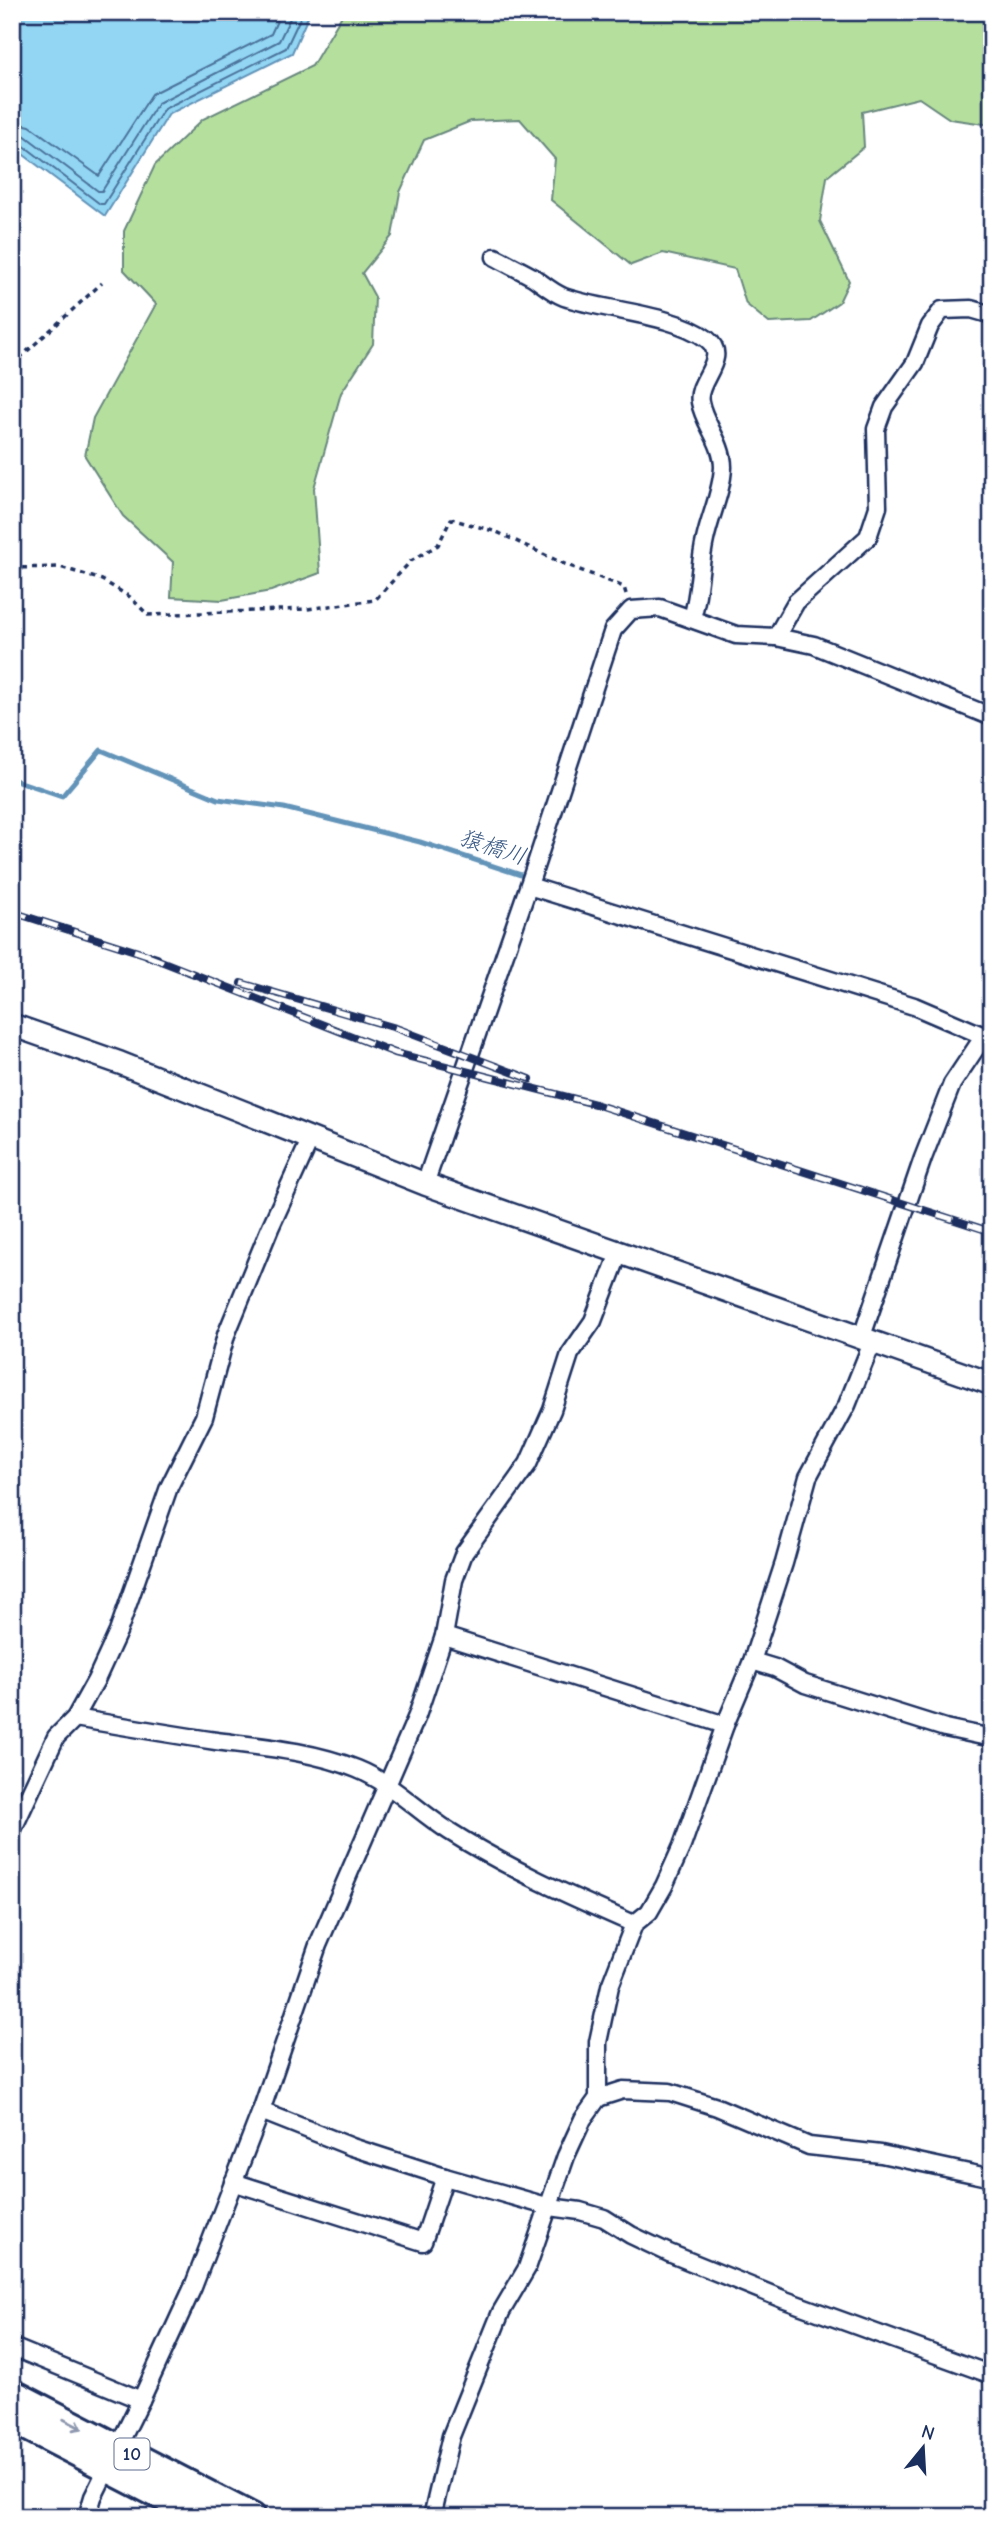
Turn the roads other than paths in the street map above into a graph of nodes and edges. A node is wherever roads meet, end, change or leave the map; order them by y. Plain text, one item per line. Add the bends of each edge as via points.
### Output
1 (495, 257) dead end
2 (992, 315) edge
3 (692, 618) junction
4 (776, 637) junction
5 (992, 717) edge
6 (531, 881) junction
7 (12, 1025) edge
8 (311, 1138) junction
9 (425, 1184) junction
10 (619, 1253) junction
11 (867, 1341) junction
12 (992, 1384) edge
13 (444, 1636) junction
14 (752, 1661) junction
15 (75, 1718) junction
16 (725, 1725) junction
17 (992, 1738) edge
18 (388, 1785) junction
19 (12, 1830) edge
20 (634, 1924) junction
21 (598, 2098) junction
22 (261, 2111) junction
23 (445, 2177) junction
24 (992, 2178) edge
25 (233, 2182) junction
26 (550, 2207) junction
27 (12, 2347) edge
28 (992, 2375) edge
29 (12, 2393) edge
30 (141, 2400) junction
31 (12, 2419) edge
32 (116, 2464) junction
33 (87, 2517) edge
34 (202, 2517) edge
35 (252, 2517) edge
36 (432, 2517) edge

1 - 3 street via 560,296 676,324 708,340 715,354 713,368 699,401 723,466 698,571 698,599
2 - 4 street via 971,309 942,310 930,326 915,363 884,407 876,429 878,507 868,537 796,602
3 - 4 street via 736,635
3 - 6 street via 660,608 631,610 613,630
4 - 5 street via 814,645
6 - 9 street
6 - 11 street via 914,1006 984,1036 953,1084 928,1145
7 - 8 street
8 - 9 street
8 - 15 street via 226,1335 204,1417 169,1487 118,1632
9 - 10 street
10 - 11 street
10 - 13 street via 593,1321 570,1354 528,1464 464,1553
11 - 12 street
11 - 14 street via 847,1405 808,1477
13 - 16 street
13 - 18 street via 418,1716
14 - 16 street
14 - 17 street via 805,1684
15 - 18 street via 314,1756 358,1769
15 - 19 street via 55,1737
16 - 20 street via 664,1886 649,1912
18 - 20 street via 484,1853
18 - 22 street via 318,1945
20 - 21 street via 610,1986 598,2042
21 - 24 street via 623,2090 670,2092 809,2146 881,2154
21 - 26 street via 566,2156
22 - 23 street
22 - 25 street
23 - 25 street via 423,2242
23 - 26 street
25 - 30 street via 193,2287
26 - 28 street via 604,2218 631,2235 785,2300
26 - 36 street via 451,2436
27 - 30 street
29 -> 32 main road, 10
30 - 32 street
31 - 32 main road, 10
32 - 33 street via 93,2497
32 - 34 main road, 10
32 - 35 main road, 10

